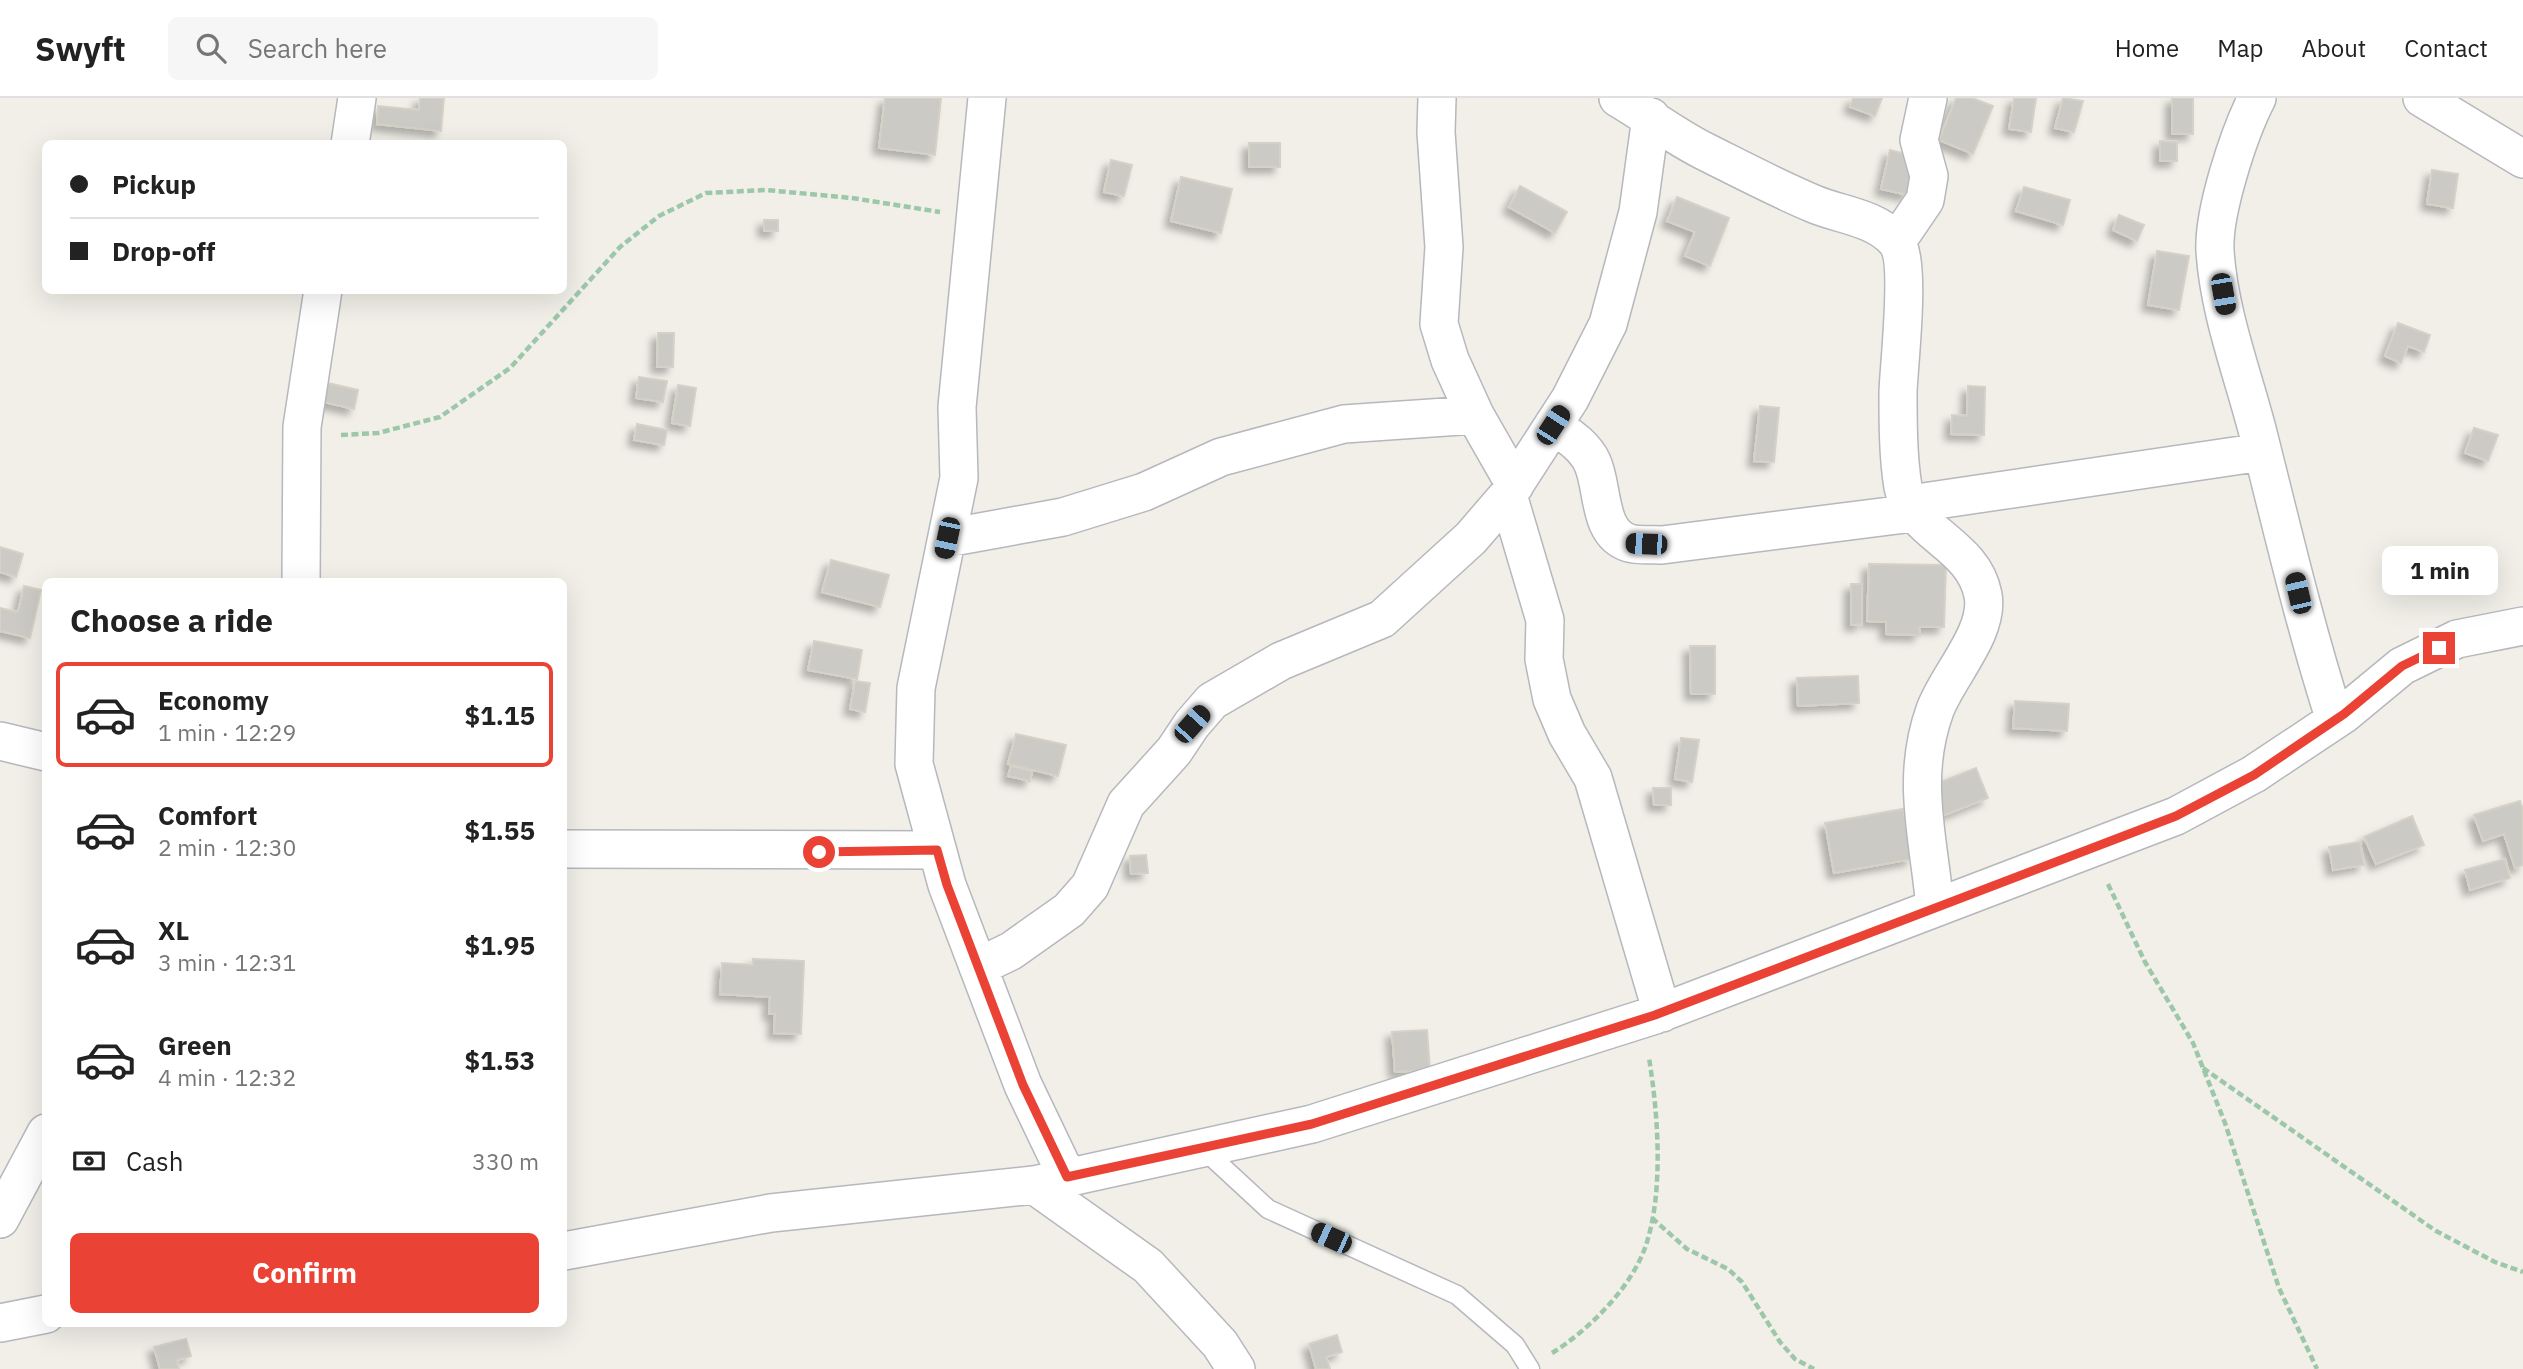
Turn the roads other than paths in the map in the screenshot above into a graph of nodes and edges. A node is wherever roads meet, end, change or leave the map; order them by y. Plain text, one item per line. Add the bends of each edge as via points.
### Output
1 (357, 98) edge
2 (987, 98) edge
3 (1437, 98) edge
4 (1618, 98) edge
5 (1927, 98) edge
6 (2257, 98) edge
7 (2422, 98) edge
8 (1651, 117) junction
9 (351, 140) edge
10 (2523, 159) edge
11 (1897, 242) junction
12 (322, 294) edge
13 (1475, 415) junction
14 (1553, 425) junction
15 (2262, 452) junction
16 (1511, 490) junction
17 (1912, 509) junction
18 (947, 538) junction
19 (301, 578) edge
20 (2523, 626) edge
21 (2335, 720) junction
22 (0, 741) edge
23 (42, 751) edge
24 (567, 849) edge
25 (937, 850) junction
26 (1935, 908) junction
27 (978, 967) junction
28 (1652, 1016) junction
29 (42, 1140) edge
30 (1202, 1148) junction
31 (1051, 1181) junction
32 (0, 1219) edge
33 (567, 1250) edge
34 (42, 1315) edge
35 (0, 1323) edge
36 (1529, 1368) edge
37 (1236, 1369) edge

1 - 9 street
2 - 18 street via 957,407 959,478
3 - 13 street via 1444,247 1439,324
4 - 8 street
5 - 11 street via 1919,140 1929,176 1925,200
6 - 15 street via 2244,123 2226,185 2215,250
7 - 10 street
8 - 11 street via 1700,149 1815,204 1878,226
8 - 14 street via 1638,212 1608,324
11 - 17 street via 1903,298 1898,392 1903,489
12 - 19 street via 302,441
13 - 16 street
13 - 18 street via 1344,424 1221,457 1144,492 1063,517
14 - 16 street
14 - 17 street via 1577,442 1592,462 1609,525 1616,536 1630,543 1662,544
15 - 17 street
15 - 21 street via 2309,638
16 - 27 street via 1471,538 1382,619 1282,661 1212,701 1126,804 1090,886 1069,910 1011,951
16 - 28 street via 1545,620 1544,659 1552,699 1593,778
17 - 26 street via 1958,549 1983,594 1983,622 1935,709 1923,752 1920,788
18 - 25 street via 916,688 914,764
20 - 21 street via 2457,639 2402,666
21 - 26 street via 2254,775 2176,816
22 - 23 street
24 - 25 street
25 - 27 street
26 - 28 street
27 - 31 street via 1023,1085
28 - 30 street via 1312,1124
29 - 32 street
30 - 31 street
30 - 36 lane via 1268,1209 1457,1295 1515,1345
31 - 33 street via 771,1213
31 - 37 street via 1148,1266 1220,1344
34 - 35 street

